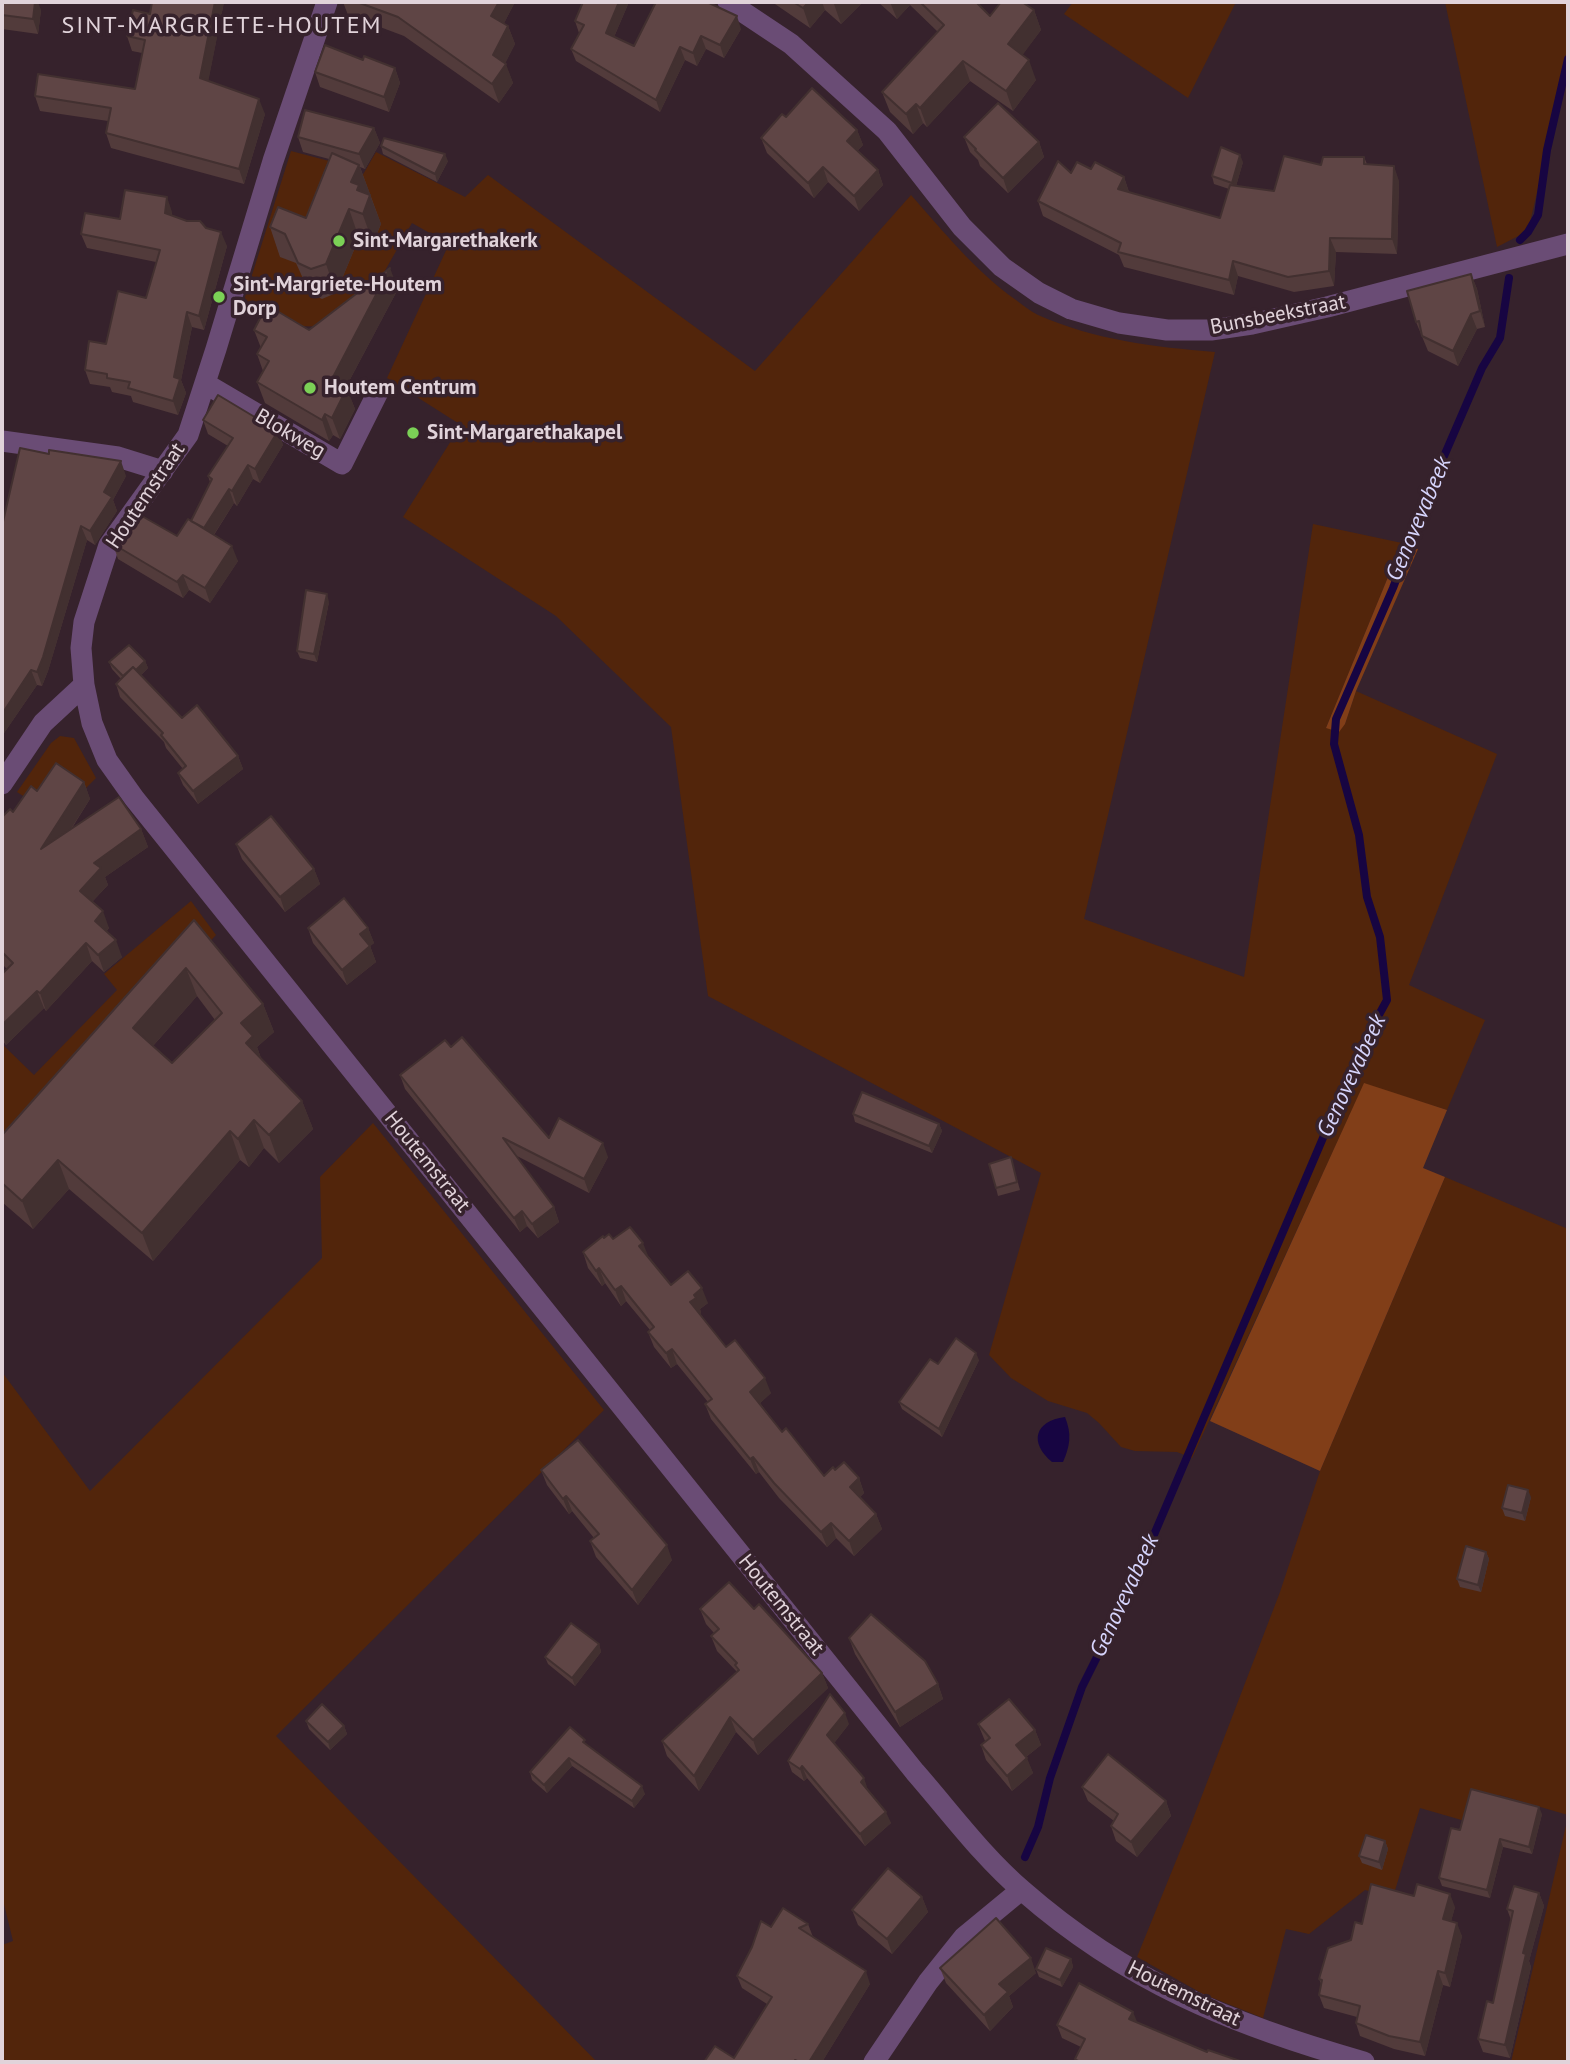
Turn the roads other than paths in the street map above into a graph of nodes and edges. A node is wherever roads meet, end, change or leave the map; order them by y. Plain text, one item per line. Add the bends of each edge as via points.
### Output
1 (327, 2) edge
2 (728, 2) edge
3 (1568, 244) edge
4 (206, 384) junction
5 (378, 392) dead end
6 (2, 441) edge
7 (163, 471) junction
8 (83, 685) junction
9 (2, 784) edge
10 (1021, 1890) junction
11 (874, 2062) edge
12 (1364, 2062) edge

1 - 4 street, Houtemstraat
2 - 3 street, Bunsbeekstraat via 791,44 887,131 962,226 1002,267 1060,304 1119,323 1167,330 1252,324
4 - 5 street, Blokweg via 342,464
4 - 7 street, Houtemstraat via 188,435
6 - 7 street via 118,457
7 - 8 street, Houtemstraat via 109,545 84,622
8 - 9 street via 43,723
8 - 10 street, Houtemstraat via 107,760 134,798 915,1772
10 - 11 street via 964,1937
10 - 12 street, Houtemstraat via 1086,1941 1172,1993 1298,2043

